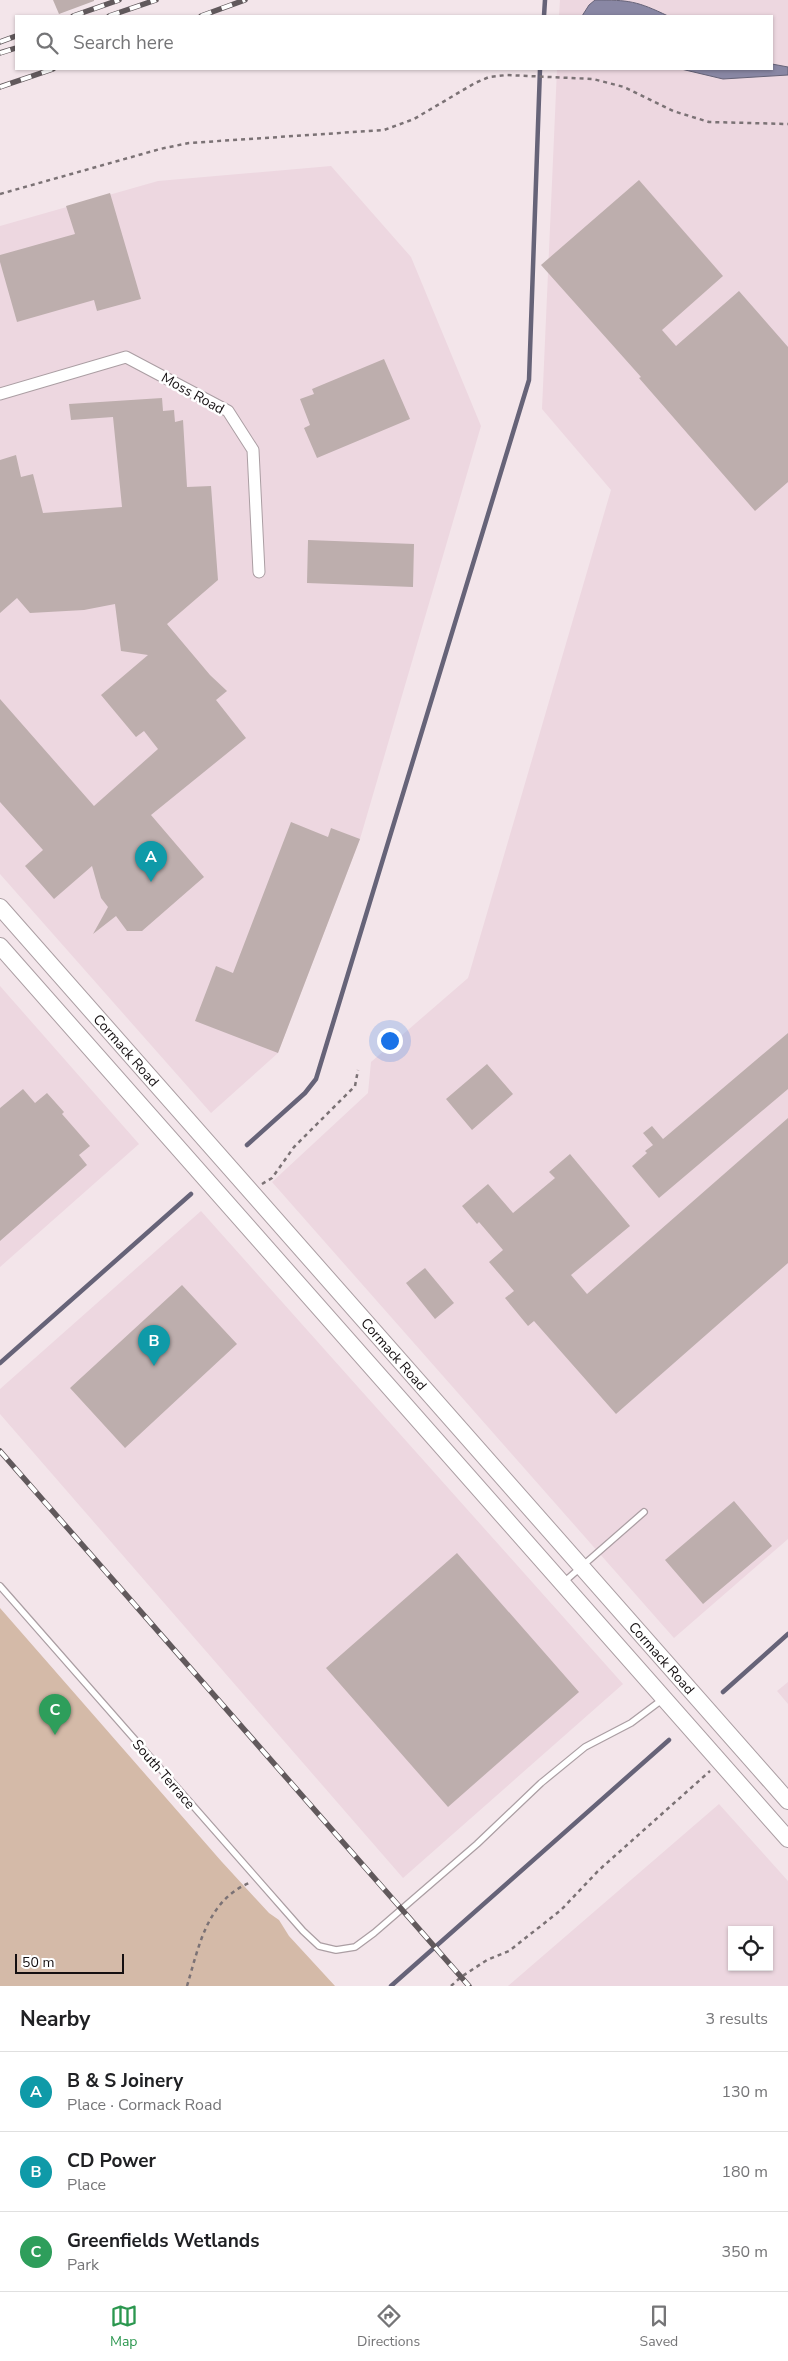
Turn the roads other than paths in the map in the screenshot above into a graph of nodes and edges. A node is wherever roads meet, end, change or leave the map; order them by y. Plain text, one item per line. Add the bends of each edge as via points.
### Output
1 (0, 394) edge
2 (259, 572) dead end
3 (0, 907) edge
4 (0, 946) edge
5 (644, 1512) dead end
6 (581, 1567) junction
7 (562, 1583) junction
8 (0, 1586) edge
9 (664, 1698) junction
10 (788, 1801) edge
11 (788, 1839) edge

1 - 2 street, Moss Road via 126,357 228,411 253,450
3 - 6 street, Cormack Road
4 - 7 street, Cormack Road
5 - 6 lane
6 - 7 lane
6 - 10 street, Cormack Road
7 - 9 street, Cormack Road
8 - 9 lane, South Terrace via 256,1880 319,1946 336,1950 356,1947 374,1933 584,1747 631,1723
9 - 11 street, Cormack Road

